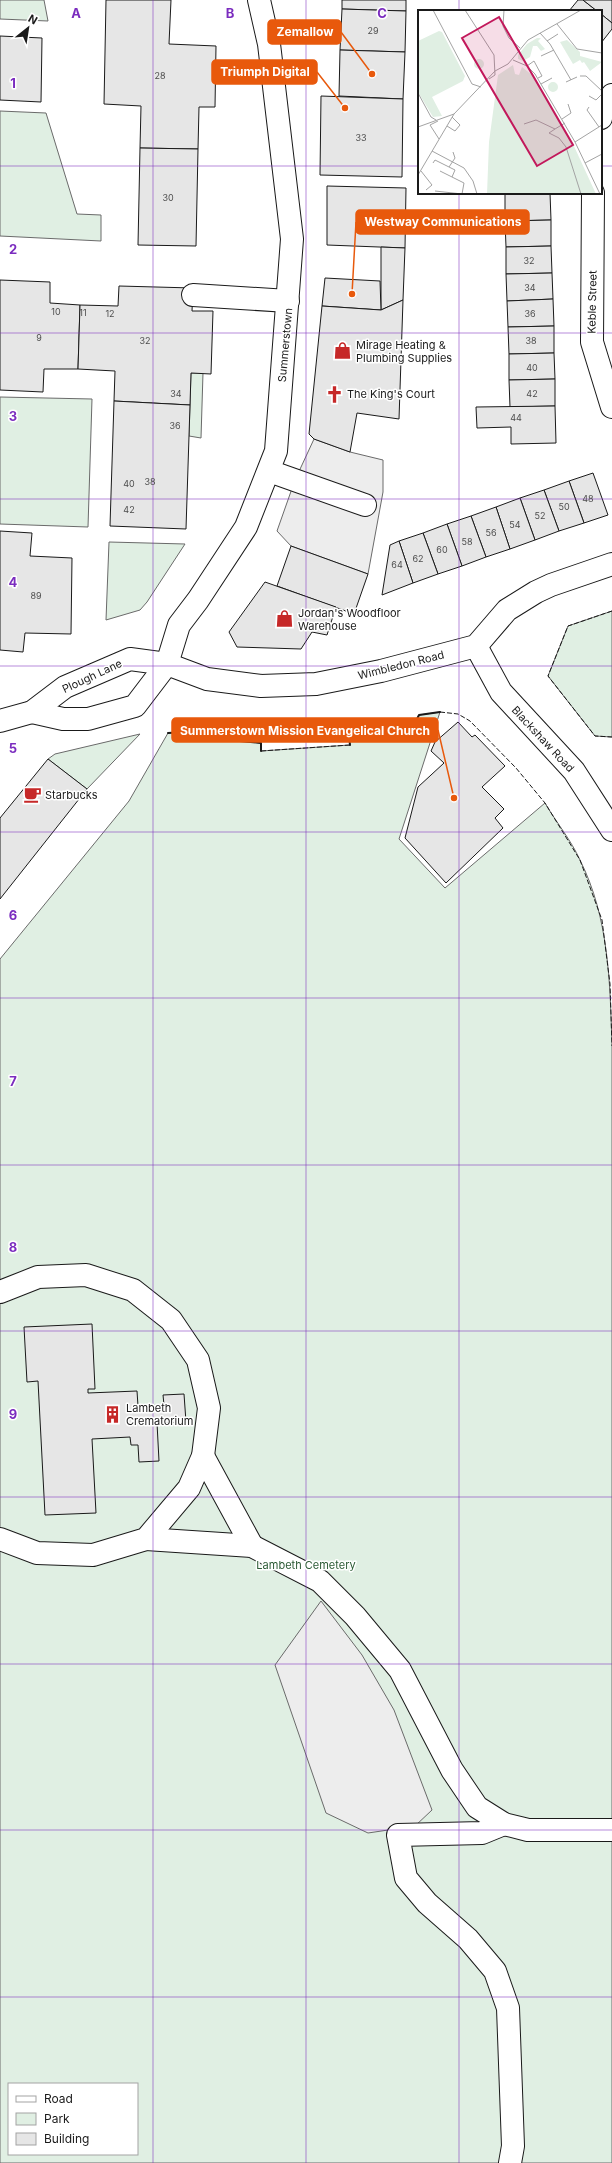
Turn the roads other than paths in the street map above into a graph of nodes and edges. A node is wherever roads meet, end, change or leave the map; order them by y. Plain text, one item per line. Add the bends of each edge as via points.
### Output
1 (259, 0) edge
2 (612, 95) edge
3 (602, 114) edge
4 (593, 194) edge
5 (193, 295) dead end
6 (288, 301) junction
7 (608, 381) edge
8 (612, 408) edge
9 (269, 471) junction
10 (365, 505) dead end
11 (612, 564) edge
12 (476, 646) junction
13 (167, 664) junction
14 (32, 712) junction
15 (0, 721) edge
16 (612, 830) edge
17 (0, 1292) edge
18 (204, 1456) junction
19 (0, 1539) edge
20 (146, 1539) junction
21 (252, 1546) junction
22 (504, 1824) junction
23 (612, 1830) edge
24 (510, 2163) edge

1 - 6 main road, Summerstown via 269,44 292,239
2 - 3 main road via 604,105
4 - 7 main road, Keble Street via 592,342
5 - 6 main road
6 - 9 main road, Summerstown via 276,451
7 - 8 main road, Keble Street
9 - 10 main road
9 - 13 main road, Summerstown via 246,527 179,625
11 - 12 main road via 536,592 507,610
12 - 13 main road, Wimbledon Road via 381,671 316,684 261,686 207,679
12 - 16 main road, Blackshaw Road via 501,692 574,771
13 - 14 main road, Plough Lane via 130,658 65,687
13 - 14 main road, Plough Lane via 135,706 88,719 63,719
14 - 15 main road, Plough Lane
17 - 18 main road via 38,1277 86,1275 133,1290 171,1320 198,1360 209,1408
18 - 20 main road via 189,1488
18 - 21 main road
19 - 20 main road via 37,1553 93,1554
20 - 21 main road
21 - 22 main road via 320,1581 354,1616 400,1670 452,1770 477,1807
22 - 23 main road via 528,1830
22 - 24 main road via 482,1833 398,1835 406,1878 427,1903 468,1939 495,1971 508,2008 513,2146

